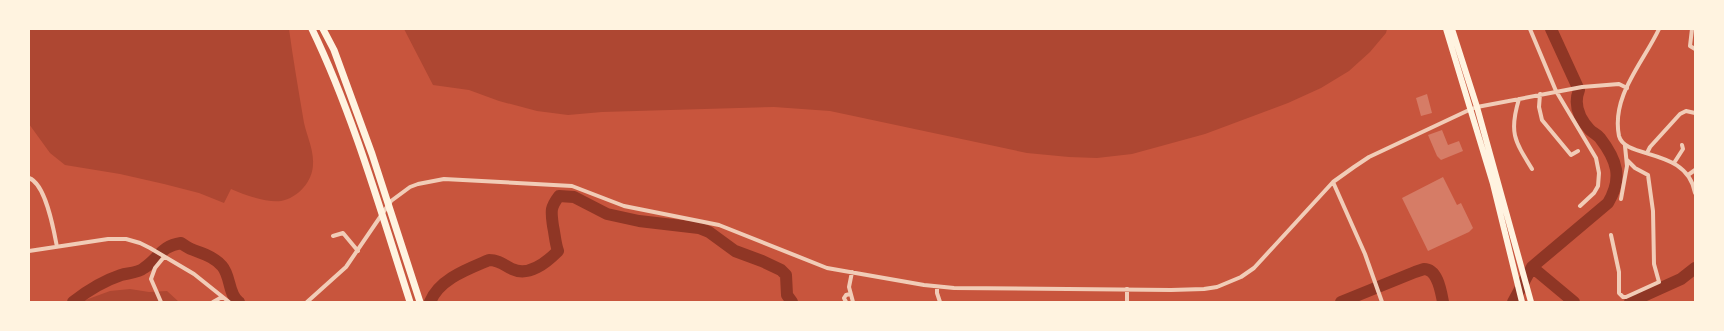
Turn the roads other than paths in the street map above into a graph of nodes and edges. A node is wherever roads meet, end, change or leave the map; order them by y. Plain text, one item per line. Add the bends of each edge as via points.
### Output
1 (312, 29) edge
2 (324, 29) edge
3 (1446, 29) edge
4 (1452, 29) edge
5 (1530, 29) edge
6 (1659, 29) edge
7 (1692, 29) edge
8 (1695, 49) edge
9 (1627, 88) junction
10 (1558, 91) junction
11 (1540, 94) junction
12 (1519, 99) junction
13 (1477, 107) junction
14 (1469, 110) junction
15 (1695, 113) edge
16 (1682, 145) dead end
17 (1625, 146) junction
18 (1578, 151) dead end
19 (1647, 153) junction
20 (1627, 160) junction
21 (1674, 163) junction
22 (1532, 169) dead end
23 (1695, 170) edge
24 (1688, 175) junction
25 (29, 178) edge
26 (1334, 182) junction
27 (1695, 193) edge
28 (1621, 199) dead end
29 (1580, 206) dead end
30 (1611, 235) dead end
31 (333, 236) dead end
32 (58, 247) junction
33 (29, 251) edge
34 (358, 251) junction
35 (164, 257) junction
36 (852, 272) junction
37 (937, 286) junction
38 (1127, 289) junction
39 (850, 294) junction
40 (222, 297) junction
41 (1521, 299) edge
42 (160, 302) edge
43 (213, 302) edge
44 (229, 302) edge
45 (307, 302) edge
46 (410, 302) edge
47 (420, 302) edge
48 (846, 302) edge
49 (852, 302) edge
50 (940, 302) edge
51 (1127, 302) edge
52 (1382, 302) edge
53 (1531, 302) edge

1 - 46 highway via 324,54 362,156
2 - 47 highway via 372,154
3 - 14 main road
4 - 13 main road
5 - 10 street
6 - 9 street
7 - 8 street via 1690,46
9 - 10 street via 1619,84 1582,86
9 - 17 street via 1619,107 1618,119 1620,138
10 - 11 street
10 - 29 street via 1598,164 1598,186
11 - 12 street
11 - 18 street via 1542,120 1571,155
12 - 13 street
12 - 22 street via 1513,118 1513,129 1518,146
13 - 14 street
13 - 53 main road
14 - 26 street via 1369,157
14 - 41 main road via 1493,184
15 - 19 street via 1686,111 1680,114
16 - 21 street via 1683,149
17 - 19 street
17 - 20 street
19 - 21 street
20 - 28 street
20 - 30 street via 1648,175 1653,211 1654,264 1659,282 1623,297 1619,293 1619,272
21 - 24 street
23 - 24 street
24 - 27 street via 1693,182
25 - 32 street via 35,180 39,187
26 - 38 street via 1254,268 1230,282 1204,289
26 - 52 street via 1365,254
31 - 34 street via 343,233
32 - 33 street
32 - 35 street via 108,239 126,239 140,243
34 - 36 street via 386,207 398,195 418,184 444,179 572,186 624,206 714,224 827,268
34 - 45 street via 334,279
35 - 40 street via 194,274
35 - 42 street via 155,268 151,279
36 - 37 street
36 - 39 street
37 - 38 street
37 - 50 street
38 - 51 street
39 - 48 street via 844,298
39 - 49 street
40 - 43 street
40 - 44 street

